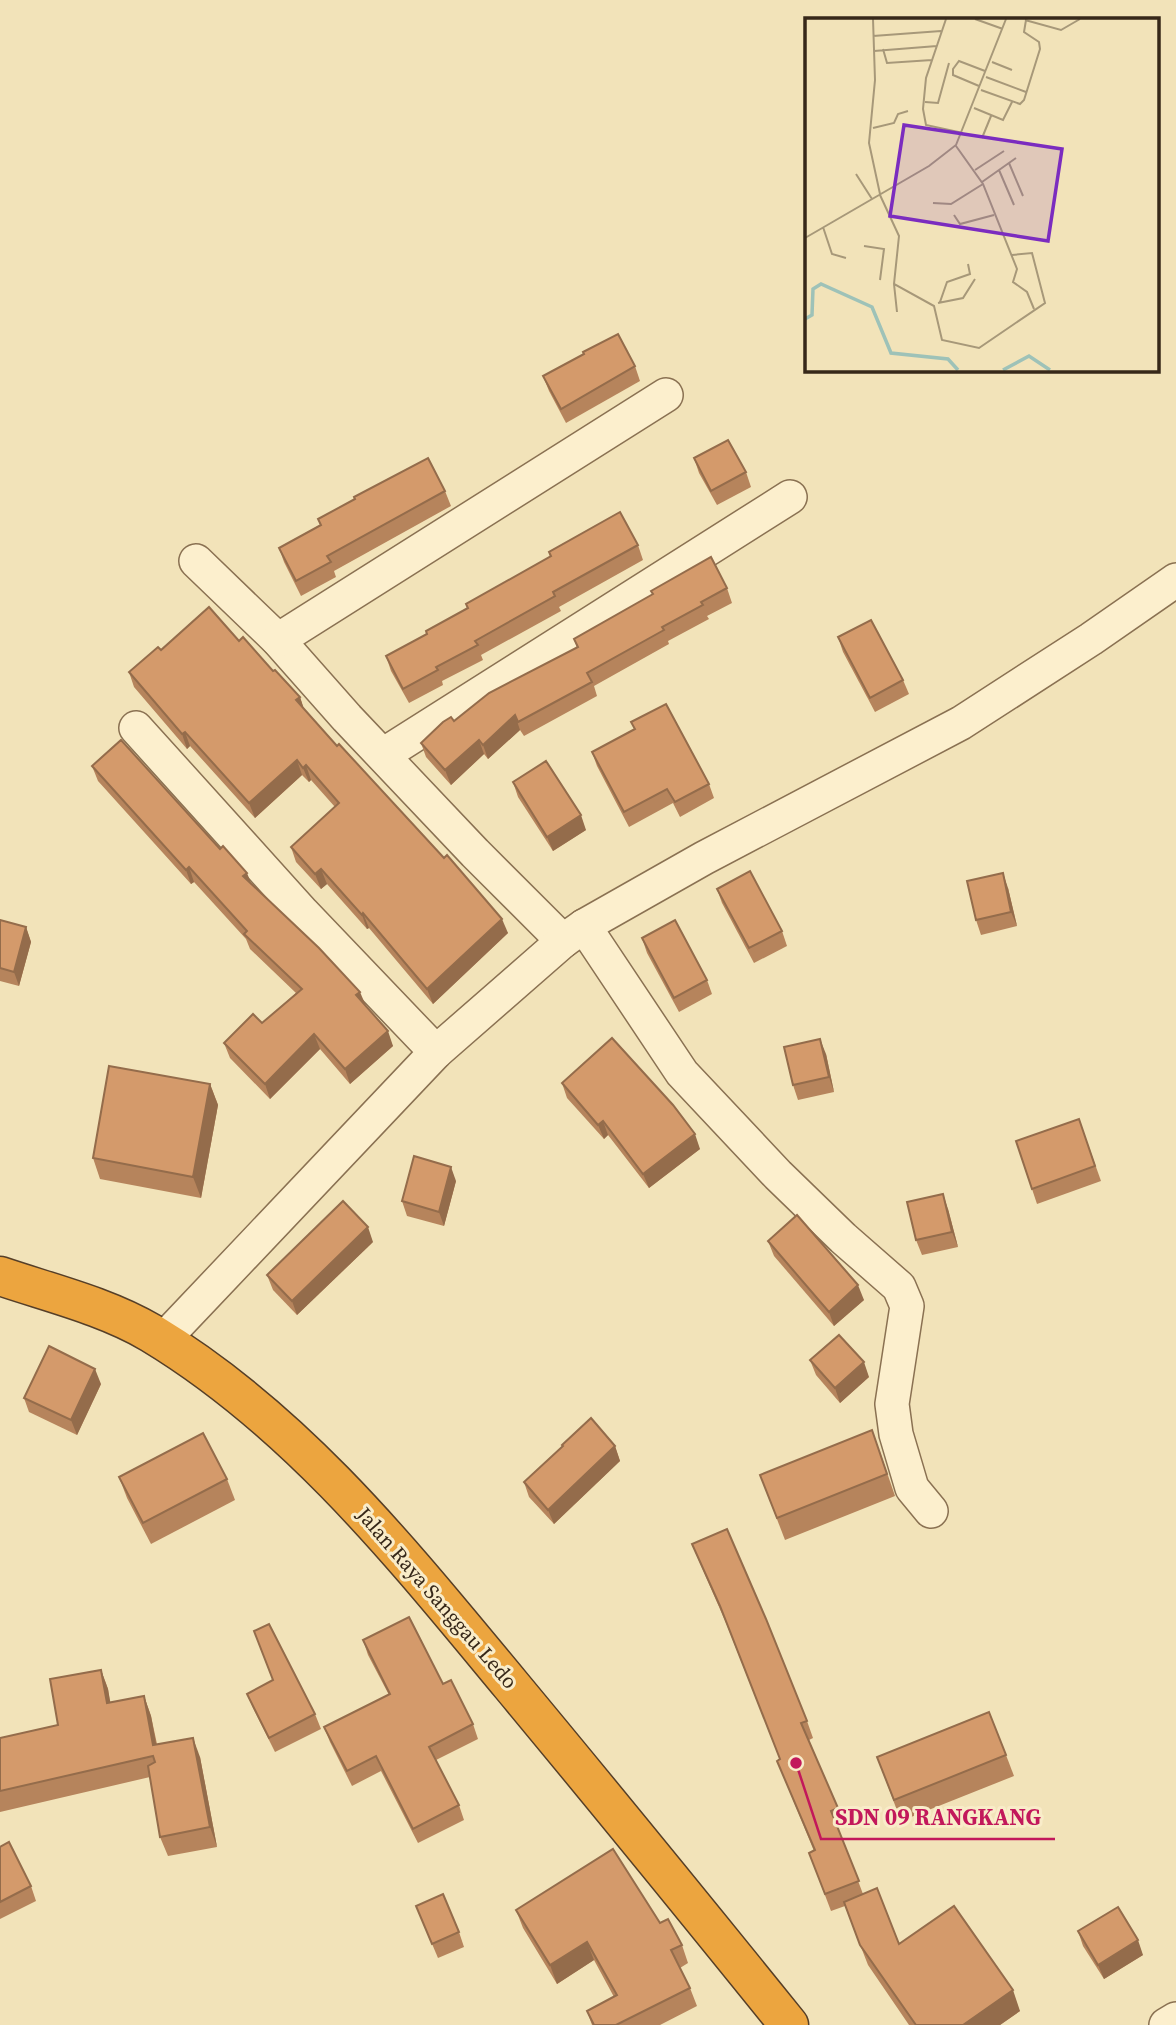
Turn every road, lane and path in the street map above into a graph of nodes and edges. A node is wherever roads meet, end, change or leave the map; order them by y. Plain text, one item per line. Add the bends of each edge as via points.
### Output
1 (666, 395) dead end
2 (790, 497) dead end
3 (196, 561) dead end
4 (1176, 580) edge
5 (278, 640) junction
6 (136, 728) dead end
7 (383, 755) junction
8 (574, 934) junction
9 (436, 1052) junction
10 (0, 1276) edge
11 (162, 1341) junction
12 (931, 1511) dead end
13 (1176, 2020) edge
14 (789, 2025) edge
15 (1166, 2025) edge

1 - 5 street
2 - 7 street
3 - 5 street
4 - 8 street via 961,723 704,858
5 - 7 street
6 - 9 street
7 - 8 street
8 - 9 street
8 - 12 street via 682,1073 834,1229 899,1287 907,1306 892,1404 896,1434 912,1488
9 - 11 street
10 - 11 highway, Jalan Raya Sanggau Ledo via 95,1308
11 - 14 highway, Jalan Raya Sanggau Ledo via 266,1415 359,1507
13 - 15 street

